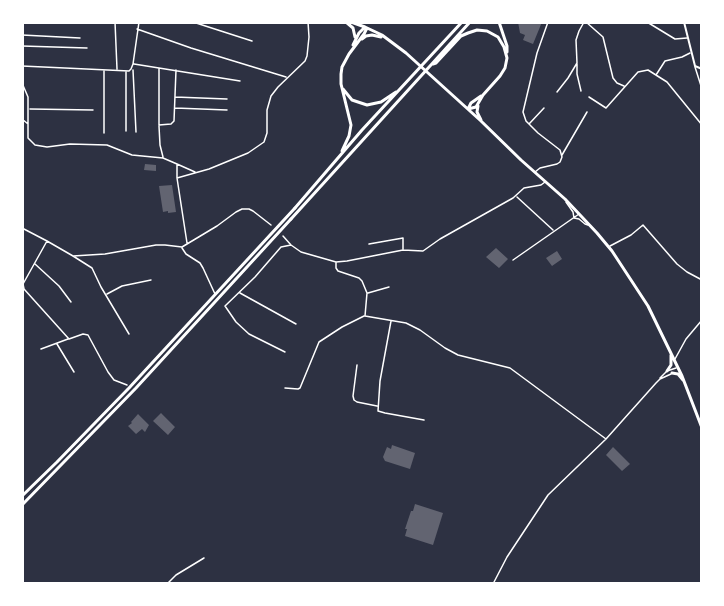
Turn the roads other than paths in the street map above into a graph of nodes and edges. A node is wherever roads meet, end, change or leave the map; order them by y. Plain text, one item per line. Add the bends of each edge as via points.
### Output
1 (115, 22) edge
2 (138, 22) edge
3 (193, 22) edge
4 (308, 22) edge
5 (346, 22) edge
6 (351, 22) edge
7 (462, 22) edge
8 (470, 22) edge
9 (499, 22) edge
10 (548, 22) edge
11 (585, 22) edge
12 (647, 22) edge
13 (684, 22) edge
14 (366, 27) junction
15 (137, 29) junction
16 (22, 35) edge
17 (80, 38) dead end
18 (687, 38) junction
19 (355, 39) junction
20 (389, 40) junction
21 (252, 41) dead end
22 (22, 46) edge
23 (353, 47) junction
24 (87, 48) dead end
25 (691, 52) junction
26 (507, 58) junction
27 (577, 63) junction
28 (133, 64) junction
29 (431, 65) junction
30 (22, 66) edge
31 (695, 66) junction
32 (159, 68) junction
33 (104, 69) junction
34 (131, 69) junction
35 (702, 69) edge
36 (117, 70) junction
37 (176, 70) junction
38 (127, 71) junction
39 (656, 75) junction
40 (412, 76) junction
41 (287, 77) junction
42 (240, 81) dead end
43 (22, 83) edge
44 (342, 87) junction
45 (625, 87) junction
46 (702, 89) edge
47 (581, 91) dead end
48 (557, 92) dead end
49 (483, 95) junction
50 (175, 97) junction
51 (589, 97) dead end
52 (227, 99) dead end
53 (458, 100) junction
54 (474, 101) junction
55 (478, 104) junction
56 (175, 108) junction
57 (544, 108) dead end
58 (29, 109) junction
59 (468, 109) junction
60 (93, 110) dead end
61 (227, 110) dead end
62 (587, 112) dead end
63 (22, 119) edge
64 (481, 121) junction
65 (28, 124) junction
66 (529, 124) junction
67 (702, 125) edge
68 (159, 126) junction
69 (126, 131) dead end
70 (136, 132) dead end
71 (104, 133) dead end
72 (562, 155) junction
73 (163, 158) junction
74 (177, 164) junction
75 (327, 172) junction
76 (536, 172) junction
77 (196, 173) junction
78 (177, 178) junction
79 (546, 181) junction
80 (516, 196) junction
81 (565, 199) junction
82 (580, 214) junction
83 (573, 218) junction
84 (271, 225) dead end
85 (590, 225) junction
86 (22, 228) edge
87 (279, 228) junction
88 (554, 231) junction
89 (273, 235) junction
90 (283, 236) dead end
91 (47, 241) junction
92 (187, 243) junction
93 (369, 244) dead end
94 (291, 245) junction
95 (182, 247) junction
96 (609, 247) junction
97 (404, 250) junction
98 (73, 256) junction
99 (513, 260) dead end
100 (336, 262) junction
101 (35, 264) junction
102 (151, 280) dead end
103 (702, 280) edge
104 (389, 287) dead end
105 (239, 292) junction
106 (367, 293) junction
107 (215, 294) junction
108 (105, 295) junction
109 (71, 302) dead end
110 (365, 316) junction
111 (392, 320) junction
112 (702, 320) edge
113 (296, 324) dead end
114 (129, 334) dead end
115 (69, 339) junction
116 (57, 344) junction
117 (669, 347) junction
118 (41, 349) dead end
119 (285, 352) dead end
120 (675, 360) junction
121 (357, 365) dead end
122 (679, 369) junction
123 (667, 371) junction
124 (74, 372) dead end
125 (672, 373) junction
126 (660, 379) junction
127 (127, 385) dead end
128 (685, 385) junction
129 (285, 388) dead end
130 (378, 406) junction
131 (424, 420) dead end
132 (702, 428) edge
133 (606, 439) junction
134 (22, 496) edge
135 (22, 504) edge
136 (204, 558) dead end
137 (167, 584) edge
138 (493, 584) edge

1 - 36 street
2 - 15 street
3 - 21 street
4 - 41 street via 308,56
5 - 19 main road via 353,28
6 - 14 main road
7 - 40 main road
8 - 29 main road
9 - 26 main road
10 - 66 street via 523,108
11 - 27 street via 576,40
11 - 45 street via 603,37 613,78
12 - 18 street via 675,39
13 - 18 street
14 - 19 main road
14 - 20 main road
14 - 23 main road
15 - 28 street
15 - 41 street
16 - 17 street
18 - 25 street
19 - 23 main road
20 - 23 main road via 366,36
20 - 53 main road
22 - 24 street
23 - 44 main road via 342,67
25 - 31 street
25 - 39 street via 665,61
26 - 29 main road via 498,37 477,30 461,36
26 - 49 main road via 500,76
27 - 47 street
27 - 48 street
28 - 32 street
28 - 34 street
29 - 87 main road
30 - 33 street
31 - 35 street
31 - 46 street
32 - 37 street
32 - 68 street
33 - 36 street
33 - 71 street
34 - 38 street
34 - 70 street
36 - 38 street
37 - 42 street
37 - 50 street
38 - 69 street
39 - 45 street via 648,70 638,72
39 - 67 street via 669,84
40 - 44 main road via 384,100 371,105 355,102
40 - 75 main road
41 - 77 street via 270,101 264,142 248,153
43 - 58 street
44 - 75 main road via 350,130 344,149
45 - 51 street via 606,108
49 - 54 main road
49 - 55 main road
50 - 52 street
50 - 56 street
53 - 54 main road
53 - 59 main road
54 - 59 main road
55 - 59 main road
55 - 64 main road
56 - 61 street
56 - 68 street via 174,122
57 - 66 street
58 - 60 street
58 - 65 street
59 - 64 main road
62 - 72 street
63 - 65 street
64 - 76 main road
65 - 73 street via 28,138 38,146 107,145 132,155
66 - 72 street
68 - 73 street
72 - 76 street via 559,163
73 - 74 street
74 - 77 street
74 - 78 street
75 - 87 main road
76 - 79 main road
77 - 78 street
78 - 92 street
79 - 80 street via 524,188
79 - 81 main road
80 - 88 street
80 - 97 street via 425,250
81 - 82 main road
81 - 83 street
82 - 83 street
82 - 85 main road
83 - 85 street
83 - 88 street
84 - 92 street via 253,211 242,210
85 - 96 main road
86 - 91 street
87 - 89 main road
88 - 99 street
89 - 107 main road
89 - 135 main road via 136,388
90 - 94 street
91 - 98 street
91 - 101 street
92 - 95 street
93 - 97 street via 403,238
94 - 100 street via 306,254
94 - 105 street via 281,247
95 - 98 street via 165,244
95 - 107 street via 200,263
96 - 103 street via 643,225 677,264
96 - 117 main road via 648,306
97 - 100 street
98 - 108 street via 92,268
100 - 106 street via 338,271 361,279
101 - 109 street
101 - 115 street via 23,288
102 - 108 street via 122,286
104 - 106 street
105 - 113 street
105 - 119 street via 225,306 236,322 249,334
106 - 110 street
107 - 134 main road
108 - 114 street
110 - 111 street
110 - 129 street via 319,342 300,388
111 - 130 street
111 - 133 street via 420,330 458,355 510,368
112 - 120 street
115 - 116 street
115 - 127 street via 87,334 108,372
116 - 118 street
116 - 124 street
117 - 120 main road
117 - 123 main road via 672,359
120 - 122 main road
121 - 130 street via 354,400
122 - 123 street
122 - 125 street
122 - 128 main road
123 - 126 street
125 - 126 street
125 - 128 main road via 678,374
126 - 133 street
128 - 132 main road
130 - 131 street via 380,412
133 - 138 street via 548,495
136 - 137 street

